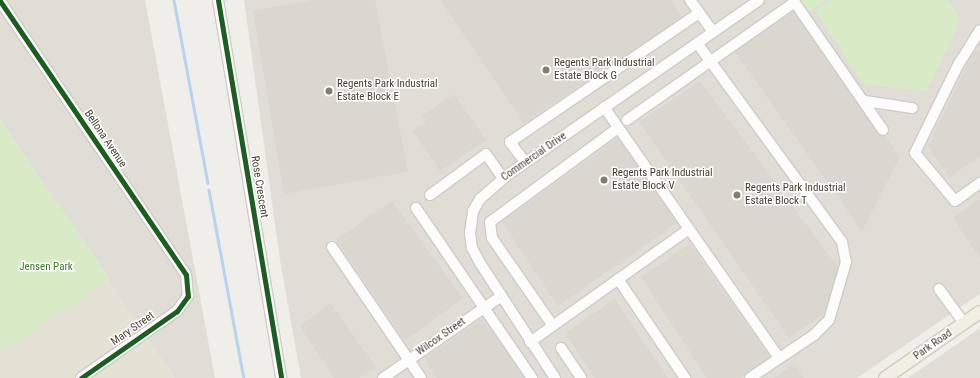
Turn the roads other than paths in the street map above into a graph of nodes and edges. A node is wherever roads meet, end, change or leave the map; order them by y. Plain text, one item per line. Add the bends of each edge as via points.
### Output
1 (218, 0) edge
2 (690, 0) edge
3 (759, 0) edge
4 (0, 1) edge
5 (794, 1) edge
6 (699, 13) junction
7 (980, 30) edge
8 (713, 32) junction
9 (697, 43) junction
10 (710, 61) junction
11 (865, 100) junction
12 (604, 107) junction
13 (912, 108) dead end
14 (627, 120) dead end
15 (618, 128) junction
16 (883, 130) dead end
17 (525, 162) junction
18 (503, 178) junction
19 (980, 183) edge
20 (430, 195) dead end
21 (416, 208) dead end
22 (689, 229) junction
23 (332, 247) dead end
24 (618, 279) junction
25 (939, 289) dead end
26 (189, 291) joint
27 (500, 297) junction
28 (484, 308) junction
29 (980, 312) edge
30 (964, 323) junction
31 (553, 326) junction
32 (530, 342) junction
33 (561, 348) dead end
34 (779, 358) junction
35 (409, 360) junction
36 (81, 378) edge
37 (281, 378) edge
38 (383, 378) edge
39 (421, 378) edge
40 (532, 378) edge
41 (555, 378) edge
42 (581, 378) edge
43 (685, 378) edge
44 (750, 378) edge
45 (885, 378) edge

1 - 37 street, Rose Crescent
2 - 6 street
3 - 8 street, Commercial Drive
4 - 26 street, Bellona Avenue via 186,276
5 - 10 street
5 - 11 street
6 - 8 street
6 - 17 street via 510,142
7 - 19 street via 959,63 915,153 955,201
8 - 9 street, Commercial Drive
9 - 10 street
9 - 12 street, Commercial Drive
10 - 14 street
10 - 34 street via 842,242 846,262 829,320 814,335
11 - 13 street
11 - 16 street
12 - 15 street
12 - 17 street, Commercial Drive
15 - 22 street
15 - 31 street via 490,222 492,238
17 - 18 street, Commercial Drive
18 - 20 street via 486,154
18 - 27 street, Commercial Drive via 480,199 470,221 472,248
21 - 28 street
22 - 24 street
22 - 34 street
23 - 35 street
24 - 31 street
24 - 43 street
25 - 30 street
26 - 36 street, Mary Street via 177,311
27 - 28 street, Wilcox Street
27 - 32 street, Commercial Drive
28 - 35 street, Wilcox Street
28 - 40 street
29 - 30 main road, Park Road
30 - 45 main road, Park Road
31 - 32 street
32 - 41 street, Commercial Drive
33 - 42 street
34 - 44 street
35 - 38 street, Wilcox Street
35 - 39 street

